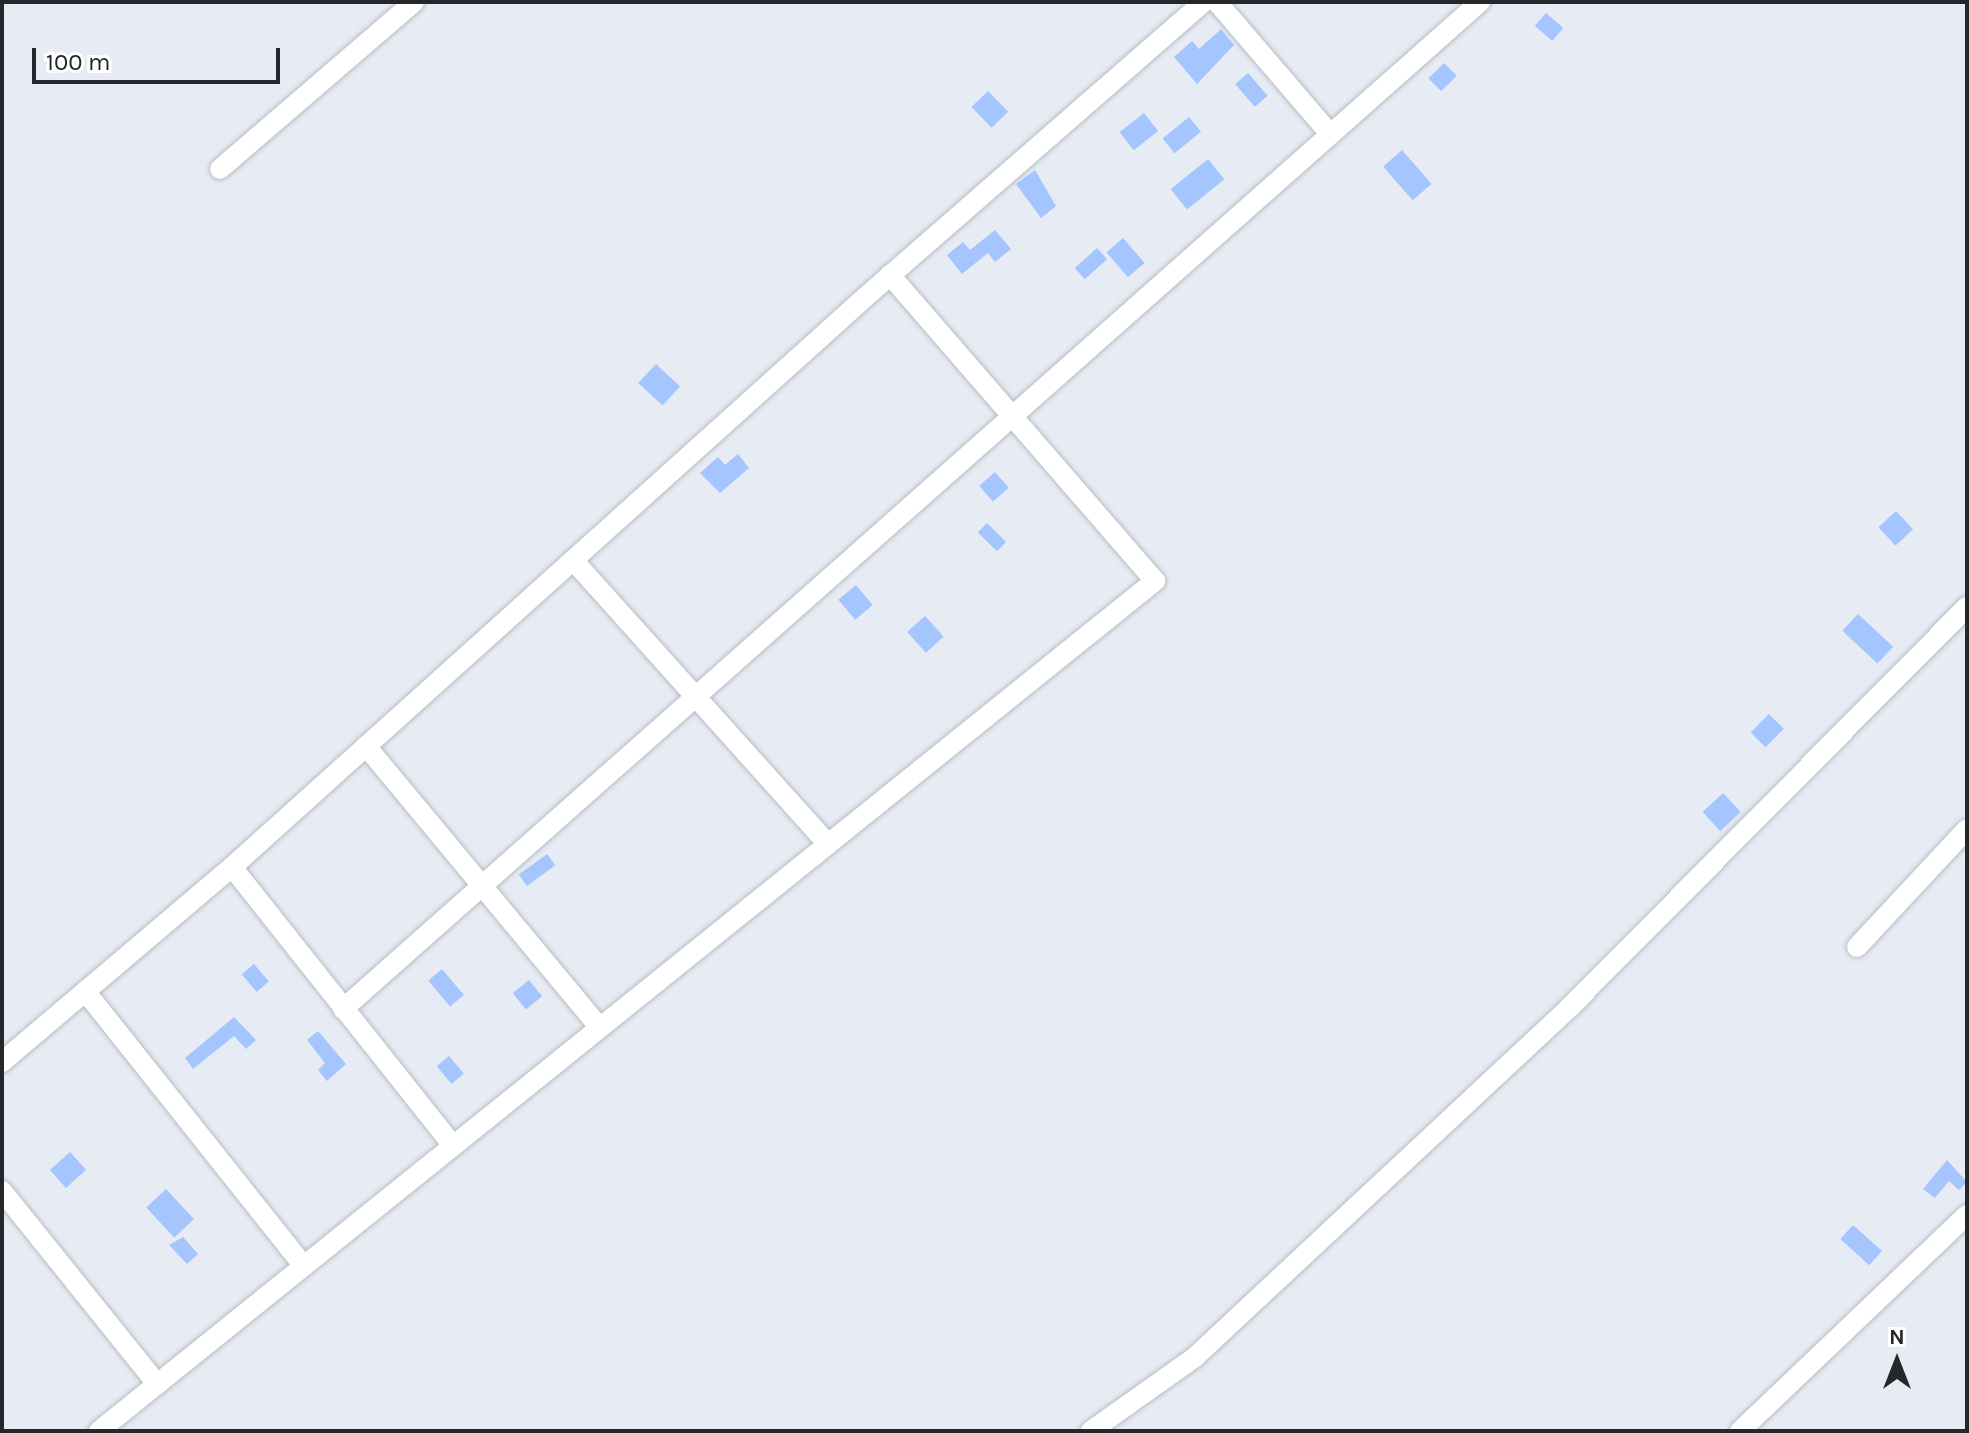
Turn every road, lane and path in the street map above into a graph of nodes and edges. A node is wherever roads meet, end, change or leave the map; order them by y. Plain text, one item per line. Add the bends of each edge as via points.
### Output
1 (414, 2) edge
2 (1203, 2) edge
3 (1217, 2) edge
4 (1480, 2) edge
5 (1330, 134) junction
6 (220, 169) dead end
7 (890, 275) junction
8 (1012, 416) junction
9 (573, 560) junction
10 (1967, 607) edge
11 (696, 697) junction
12 (366, 746) junction
13 (1967, 829) edge
14 (828, 844) junction
15 (232, 867) junction
16 (482, 886) junction
17 (1857, 947) dead end
18 (85, 991) junction
19 (343, 1009) junction
20 (600, 1028) junction
21 (2, 1062) edge
22 (453, 1146) junction
23 (2, 1191) edge
24 (1967, 1215) edge
25 (303, 1265) junction
26 (157, 1384) junction
27 (99, 1431) edge
28 (1091, 1431) edge
29 (1740, 1431) edge

1 - 6 street
2 - 7 street
3 - 5 street
4 - 5 street
5 - 8 street
7 - 8 street
7 - 9 street
8 - 11 street
8 - 14 street via 1155,581
9 - 11 street
9 - 12 street
10 - 28 street via 1569,1008 1195,1357
11 - 14 street
11 - 16 street
12 - 15 street
12 - 16 street
13 - 17 street
14 - 20 street
15 - 18 street
15 - 19 street
16 - 19 street
16 - 20 street
18 - 21 street
18 - 25 street
19 - 22 street
20 - 22 street
22 - 25 street
23 - 26 street
24 - 29 street
25 - 26 street
26 - 27 street

